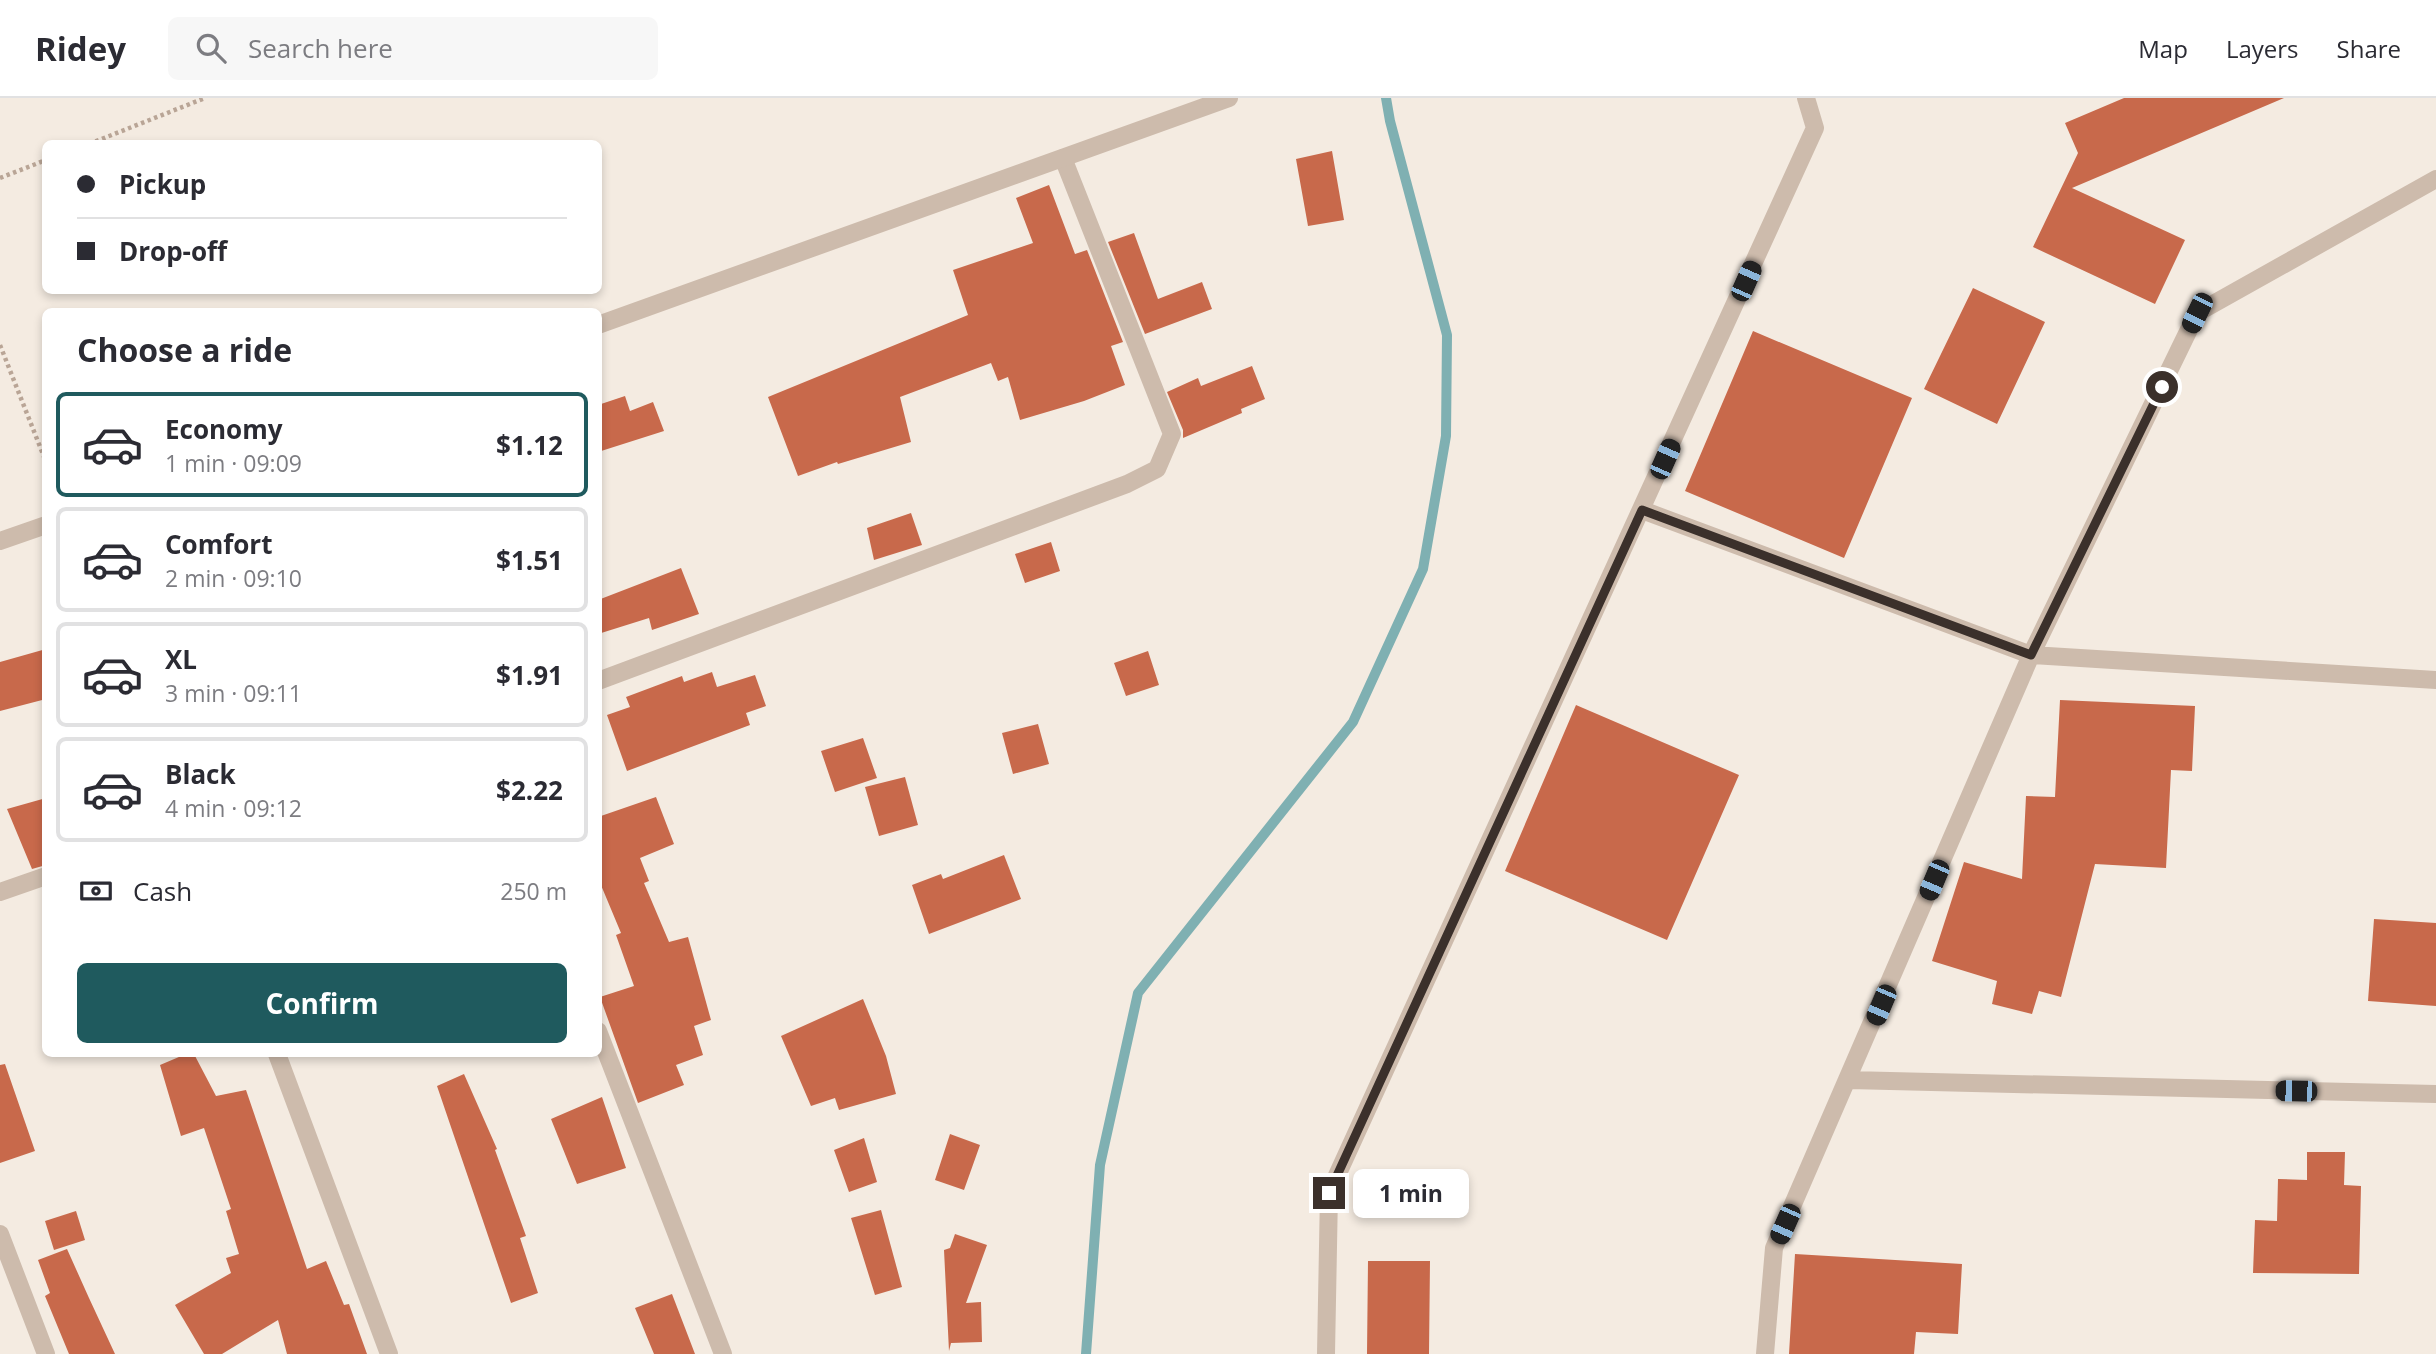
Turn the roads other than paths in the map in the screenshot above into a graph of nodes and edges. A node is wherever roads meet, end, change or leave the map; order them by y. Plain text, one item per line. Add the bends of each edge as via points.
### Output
1 (1229, 98) edge
2 (1806, 98) edge
3 (1063, 158) junction
4 (2436, 179) edge
5 (602, 325) edge
6 (1642, 510) junction
7 (42, 526) edge
8 (0, 541) edge
9 (2031, 655) junction
10 (602, 680) edge
11 (2436, 680) edge
12 (42, 877) edge
13 (0, 891) edge
14 (602, 1041) edge
15 (277, 1057) edge
16 (1849, 1080) junction
17 (2436, 1094) edge
18 (0, 1234) edge
19 (46, 1354) edge
20 (389, 1354) edge
21 (723, 1354) edge
22 (1326, 1354) edge
23 (1765, 1354) edge

1 - 3 street
2 - 6 street via 1815,128
3 - 5 street
3 - 10 street via 1172,434 1157,469
4 - 9 street via 2197,313
6 - 9 street
6 - 22 street via 1329,1193
7 - 8 street
9 - 11 street
9 - 16 street
12 - 13 street
14 - 21 street
15 - 20 street
16 - 17 street
16 - 23 street via 1774,1248
18 - 19 street

